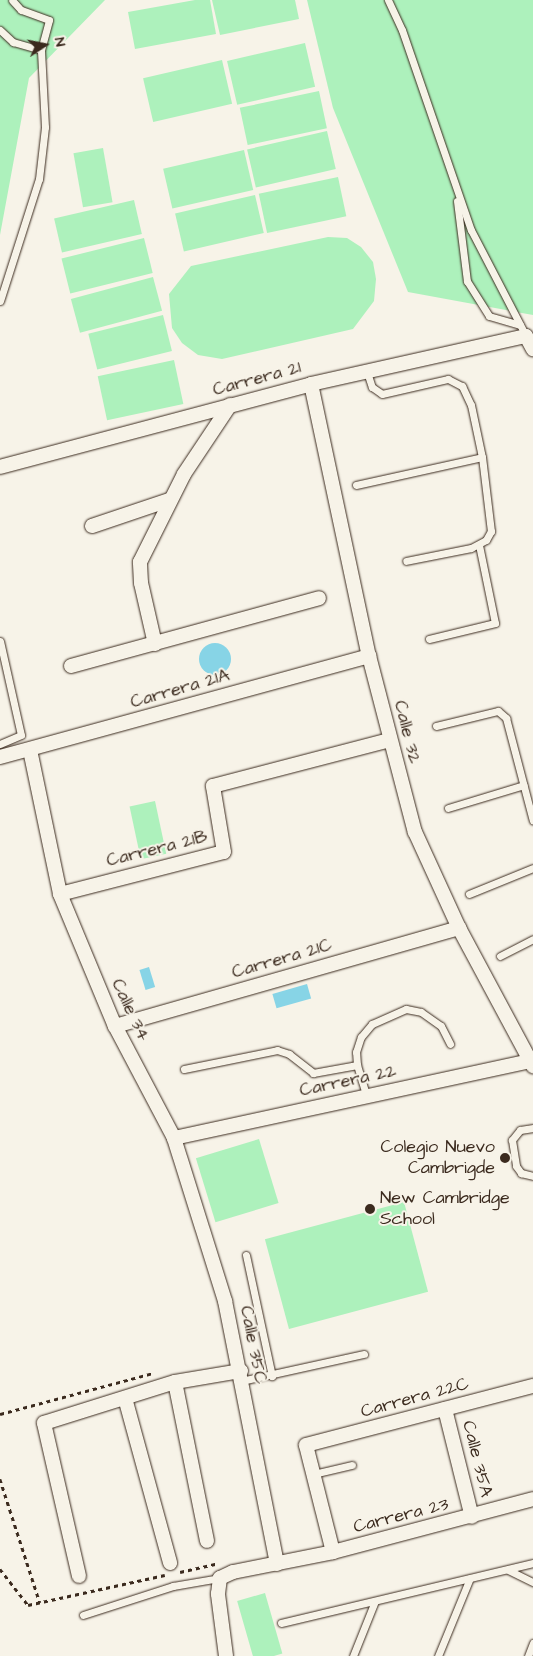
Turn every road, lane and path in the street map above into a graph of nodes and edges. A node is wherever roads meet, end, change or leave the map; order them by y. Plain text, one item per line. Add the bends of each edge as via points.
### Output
1 (12, 0) edge
2 (388, 0) edge
3 (0, 30) edge
4 (41, 50) junction
5 (456, 191) junction
6 (0, 302) edge
7 (523, 330) junction
8 (533, 349) edge
9 (367, 372) junction
10 (311, 384) junction
11 (230, 406) junction
12 (482, 457) junction
13 (0, 467) edge
14 (356, 485) dead end
15 (169, 500) junction
16 (92, 526) dead end
17 (479, 545) junction
18 (406, 561) dead end
19 (319, 598) dead end
20 (429, 639) dead end
21 (0, 641) edge
22 (156, 644) junction
23 (369, 656) junction
24 (70, 666) dead end
25 (436, 726) dead end
26 (389, 740) junction
27 (0, 744) edge
28 (30, 750) junction
29 (0, 757) edge
30 (524, 785) junction
31 (448, 808) dead end
32 (533, 821) edge
33 (533, 868) edge
34 (60, 894) junction
35 (469, 894) dead end
36 (459, 928) junction
37 (533, 940) edge
38 (500, 956) dead end
39 (115, 1026) junction
40 (450, 1044) dead end
41 (532, 1064) edge
42 (357, 1065) junction
43 (184, 1069) dead end
44 (367, 1096) junction
45 (533, 1128) edge
46 (174, 1138) junction
47 (533, 1176) edge
48 (246, 1255) dead end
49 (364, 1354) dead end
50 (241, 1376) junction
51 (272, 1376) junction
52 (175, 1382) junction
53 (533, 1386) edge
54 (125, 1398) junction
55 (445, 1409) junction
56 (352, 1465) dead end
57 (313, 1474) junction
58 (0, 1479) edge
59 (533, 1499) edge
60 (472, 1517) junction
61 (207, 1541) dead end
62 (333, 1552) junction
63 (170, 1563) dead end
64 (277, 1564) junction
65 (533, 1564) edge
66 (0, 1569) edge
67 (508, 1570) junction
68 (233, 1572) junction
69 (79, 1576) dead end
70 (220, 1578) junction
71 (470, 1578) junction
72 (533, 1582) edge
73 (375, 1601) junction
74 (40, 1603) junction
75 (83, 1616) dead end
76 (281, 1623) dead end
77 (533, 1643) edge
78 (226, 1656) edge
79 (354, 1656) edge
80 (438, 1656) edge
81 (528, 1656) edge

1 - 4 lane via 21,10 49,20
2 - 5 lane via 402,30
3 - 4 lane via 12,42
4 - 6 lane via 45,127 40,179
5 - 7 lane via 472,230
5 - 7 lane via 467,281 488,316
7 - 8 street
7 - 9 street, Carrera 21
9 - 10 street, Carrera 21
9 - 12 lane via 372,387 382,394 448,379 462,386 471,405
10 - 11 street, Carrera 21
10 - 23 street, Calle 32
11 - 13 street, Carrera 21
11 - 15 street
12 - 14 lane
12 - 17 lane via 490,531
15 - 16 street
15 - 22 street via 140,562 142,590
17 - 18 lane
17 - 20 lane via 495,624
19 - 22 street
21 - 27 lane via 21,736
22 - 24 street
23 - 26 street, Calle 32
23 - 28 street, Carrera 21A
25 - 30 lane via 498,711 506,718
26 - 34 street, Carrera 21B via 213,786 224,852
26 - 36 street, Calle 32 via 415,832
28 - 29 street, Carrera 21A
28 - 34 street
30 - 31 lane
30 - 32 lane
33 - 35 lane
34 - 39 street, Calle 34
36 - 39 street, Carrera 21C
36 - 41 street, Calle 32
37 - 38 lane
39 - 46 street, Calle 34
40 - 42 lane via 441,1026 421,1012 406,1009 372,1024 356,1052
41 - 44 street, Carrera 22
42 - 43 lane via 313,1073 289,1054 277,1050
42 - 44 lane
44 - 46 street, Carrera 22
45 - 47 lane via 520,1130 512,1140 520,1173
46 - 50 street, Calle 35C via 225,1300
48 - 51 lane
49 - 51 lane
50 - 51 lane
50 - 52 street
50 - 64 street, Calle 35C
52 - 54 street
52 - 61 street
53 - 55 street, Carrera 22C
54 - 63 street
54 - 69 street via 44,1423
55 - 57 street, Carrera 22C via 306,1445
55 - 60 street, Calle 35A
56 - 57 lane
57 - 62 street
58 - 74 path
59 - 60 street, Carrera 23
60 - 62 street, Carrera 23
62 - 64 street, Carrera 23
64 - 68 street, Carrera 23
65 - 67 lane
66 - 74 path via 28,1605
67 - 71 lane
67 - 72 lane
68 - 70 street, Carrera 23
68 - 74 path via 221,1562
70 - 75 lane via 172,1586
70 - 78 street via 218,1594
71 - 73 lane
71 - 80 lane
73 - 76 lane
73 - 79 lane
77 - 81 lane

